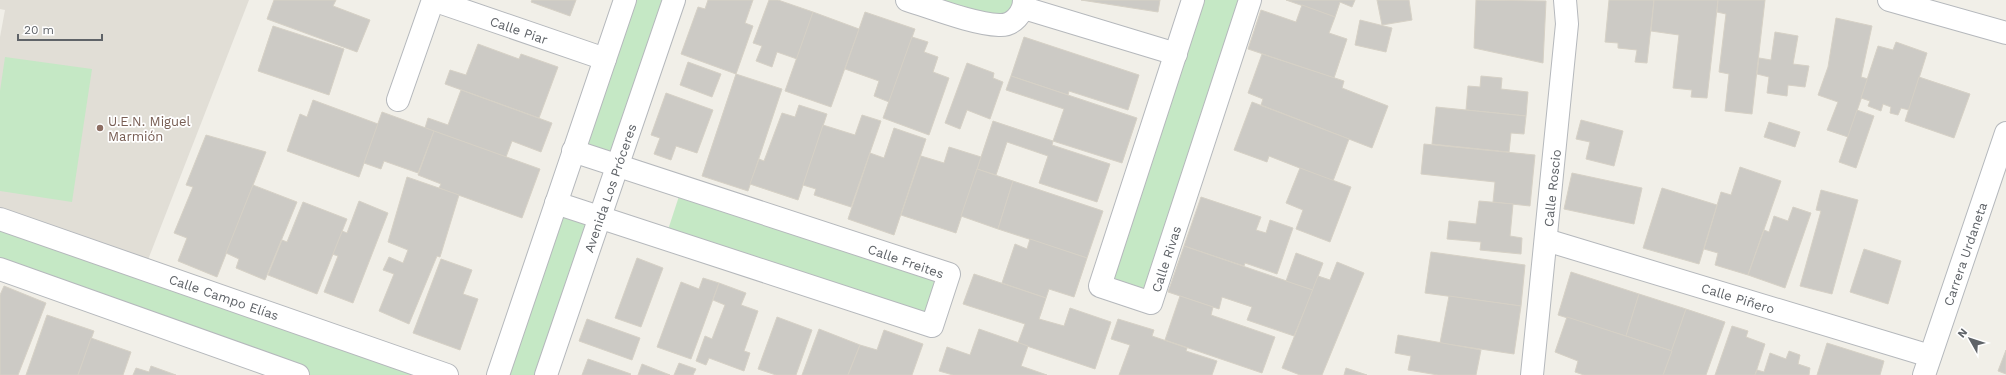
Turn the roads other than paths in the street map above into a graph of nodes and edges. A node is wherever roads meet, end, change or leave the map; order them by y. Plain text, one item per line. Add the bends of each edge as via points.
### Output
1 (433, 0) edge
2 (625, 0) edge
3 (674, 0) edge
4 (907, 0) edge
5 (1193, 0) edge
6 (1250, 0) edge
7 (1565, 0) edge
8 (1889, 0) edge
9 (1024, 4) edge
10 (2006, 33) edge
11 (1176, 54) junction
12 (605, 59) junction
13 (398, 100) dead end
14 (2006, 133) edge
15 (573, 151) junction
16 (618, 166) junction
17 (556, 203) junction
18 (600, 218) junction
19 (0, 219) edge
20 (1546, 240) junction
21 (0, 269) edge
22 (1927, 365) edge
23 (298, 375) edge
24 (447, 375) edge
25 (498, 375) edge
26 (546, 375) edge
27 (1532, 375) edge

1 - 12 street, Calle Piar
1 - 13 street, Calle Piar
2 - 12 street
3 - 16 street, Avenida Los Próceres
4 - 9 street via 1000,25 1014,22
5 - 11 street, Calle Rivas
6 - 11 street, Calle Rivas via 1152,303 1100,286
7 - 20 street, Calle Roscio via 1567,24
8 - 10 street
9 - 11 street
12 - 15 street
14 - 22 street, Carrera Urdaneta
15 - 16 street, Calle Freites
15 - 17 street
16 - 18 street, Avenida Los Próceres
16 - 18 street, Calle Freites via 949,274 932,326
17 - 18 street, Calle Freites
17 - 25 street
18 - 26 street, Avenida Los Próceres
19 - 24 street, Calle Campo Elías
20 - 22 street, Calle Piñero
20 - 27 street, Calle Roscio
21 - 23 street

